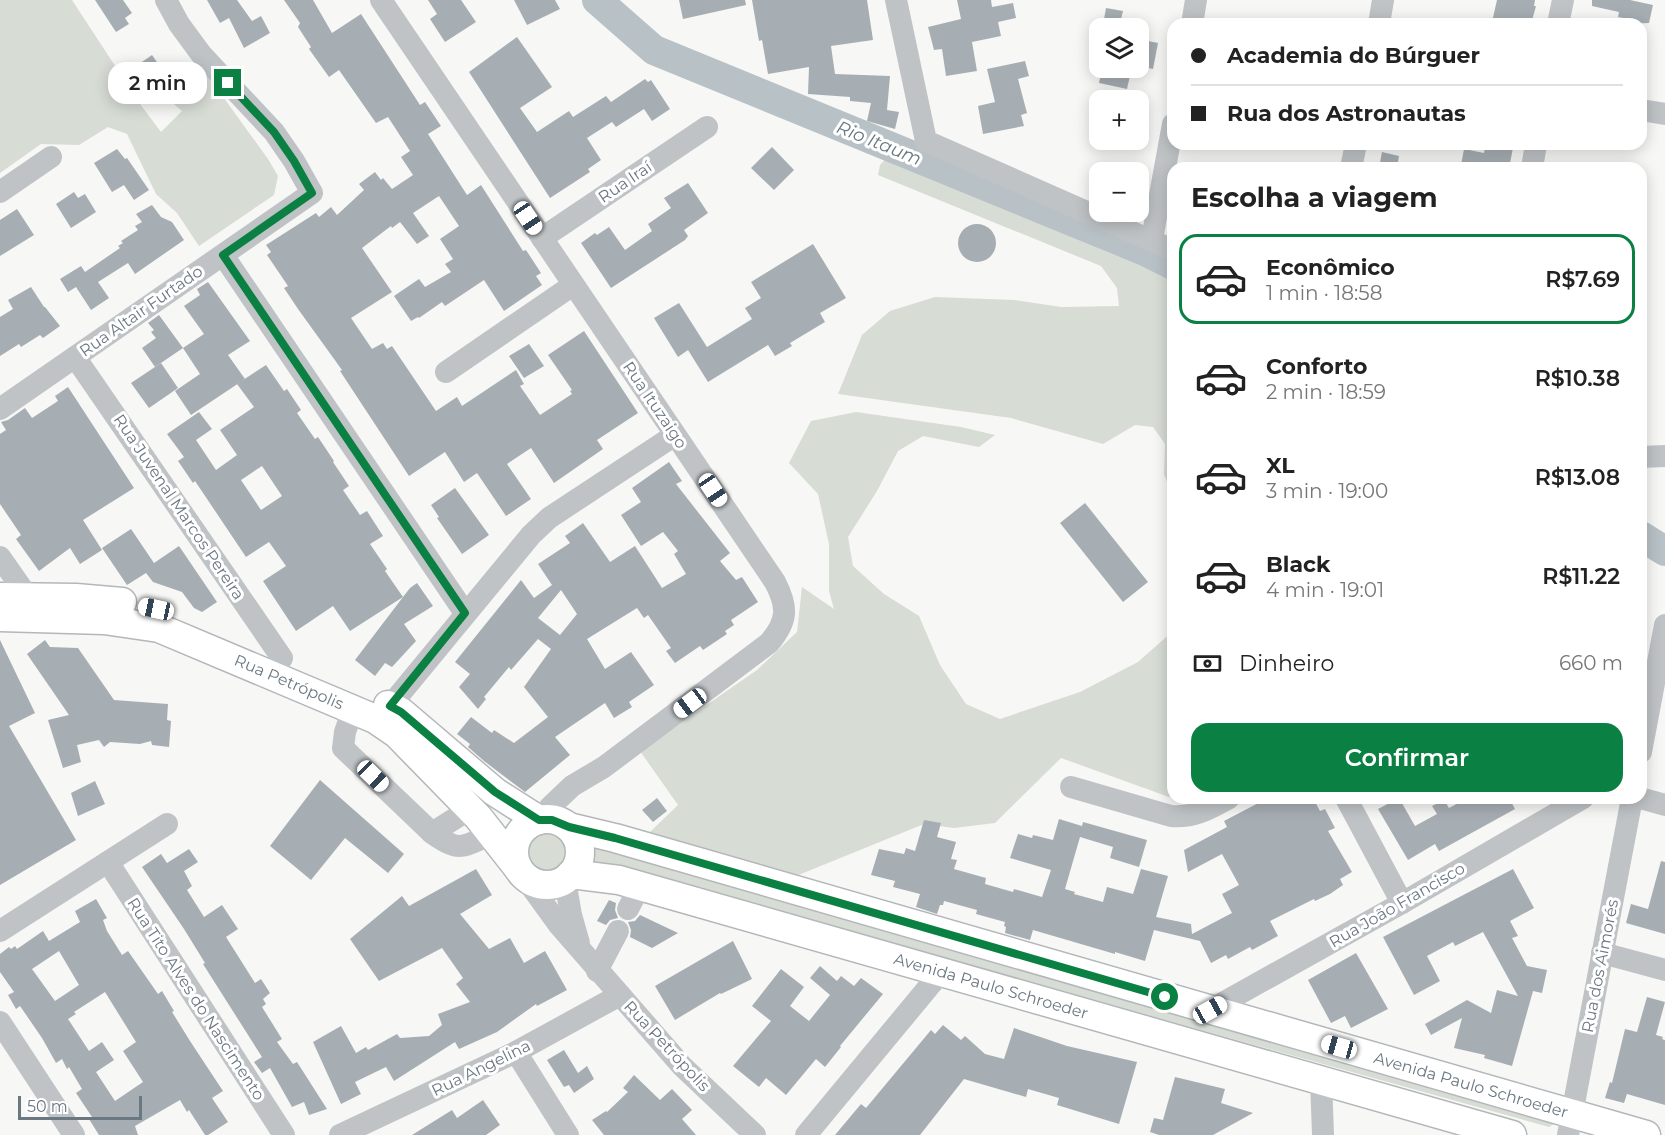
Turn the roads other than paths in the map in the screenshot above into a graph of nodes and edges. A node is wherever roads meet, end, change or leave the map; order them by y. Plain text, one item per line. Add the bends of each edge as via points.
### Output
1 (166, 0) edge
2 (381, 0) edge
3 (896, 0) edge
4 (1196, 0) edge
5 (1383, 0) edge
6 (1563, 0) edge
7 (1193, 18) edge
8 (1380, 18) edge
9 (1559, 18) edge
10 (1647, 111) edge
11 (1665, 114) edge
12 (707, 127) dead end
13 (1168, 150) edge
14 (51, 157) dead end
15 (0, 192) edge
16 (542, 238) junction
17 (1152, 239) junction
18 (1167, 247) edge
19 (223, 255) junction
20 (573, 285) junction
21 (75, 357) junction
22 (446, 372) dead end
23 (0, 409) edge
24 (675, 435) junction
25 (1665, 456) edge
26 (1647, 457) edge
27 (0, 557) edge
28 (14, 597) edge
29 (465, 613) junction
30 (0, 617) edge
31 (1665, 625) edge
32 (282, 658) junction
33 (1660, 673) edge
34 (390, 706) junction
35 (354, 709) junction
36 (1647, 727) edge
37 (1071, 788) dead end
38 (1647, 800) edge
39 (1218, 804) edge
40 (1349, 804) edge
41 (1573, 804) edge
42 (1631, 804) edge
43 (1665, 805) edge
44 (470, 809) junction
45 (553, 823) junction
46 (167, 824) dead end
47 (432, 833) junction
48 (493, 834) junction
49 (108, 862) junction
50 (520, 871) junction
51 (568, 877) junction
52 (1402, 903) junction
53 (0, 931) edge
54 (618, 931) dead end
55 (583, 953) junction
56 (1602, 953) junction
57 (1665, 970) edge
58 (597, 971) junction
59 (941, 972) junction
60 (620, 995) junction
61 (1210, 1010) junction
62 (0, 1022) edge
63 (8, 1052) edge
64 (516, 1052) junction
65 (1321, 1080) junction
66 (1570, 1124) edge
67 (74, 1135) edge
68 (284, 1135) edge
69 (340, 1135) edge
70 (568, 1135) edge
71 (755, 1135) edge
72 (806, 1135) edge
73 (1323, 1135) edge
74 (1512, 1135) edge
75 (1646, 1135) edge

1 - 19 street, Rua Altair Furtado via 201,54 274,132 312,193
2 - 16 street, Rua Ituzaigo
3 - 17 street via 926,141
4 - 7 street
5 - 8 street
6 - 9 street
10 - 11 street
12 - 16 street, Rua Iraí
13 - 17 street
14 - 15 street
16 - 20 street, Rua Ituzaigo
17 - 18 street
19 - 21 street, Rua Altair Furtado
19 - 29 street
20 - 22 street
20 - 24 street, Rua Ituzaigo
21 - 23 street, Rua Altair Furtado
21 - 32 street, Rua Juvenal Marcos Pereira
24 - 29 street via 549,518
24 - 45 street, Rua Ituzaigo via 775,582 784,599 785,612 776,634 758,652 604,767
25 - 26 street
27 - 28 street
28 - 32 main road, Rua Petrópolis via 117,602 168,611
29 - 34 street
30 - 35 main road, Rua Petrópolis via 120,621 159,628
31 - 33 street
32 - 34 main road, Rua Petrópolis
33 - 36 street
34 - 45 main road, Rua Petrópolis via 495,792
35 - 44 main road, Rua Petrópolis via 398,734
35 - 47 street via 343,748
37 - 39 street via 1171,816 1200,814
38 - 43 street
40 - 52 street
41 - 52 street, Rua João Francisco
42 - 56 street, Rua dos Aimorés
44 - 47 street
44 - 48 main road, Rua Petrópolis
45 - 50 main road via 530,825 517,839 515,859
45 - 51 main road via 574,834 580,850
45 - 61 main road, Avenida Paulo Schroeder
46 - 49 street
47 - 48 street via 456,847
48 - 50 main road, Rua Petrópolis
49 - 53 street
49 - 68 street, Rua Tito Alves do Nascimento
50 - 51 main road via 538,884 556,884
50 - 55 street, Rua Petrópolis
51 - 55 street, Rua Petrópolis via 571,915
51 - 59 main road, Avenida Paulo Schroeder via 608,877 634,897
52 - 61 street, Rua João Francisco
54 - 58 street
55 - 58 street, Rua Petrópolis
56 - 57 street
56 - 66 street, Rua dos Aimorés
58 - 60 street, Rua Petrópolis
59 - 65 main road, Avenida Paulo Schroeder
59 - 72 street
60 - 64 street, Rua Angelina
60 - 71 street, Rua Petrópolis via 682,1066
61 - 66 main road, Avenida Paulo Schroeder
62 - 63 street
63 - 67 street
64 - 69 street, Rua Angelina
64 - 70 street
65 - 73 street
65 - 74 main road, Avenida Paulo Schroeder
66 - 75 main road, Avenida Paulo Schroeder

